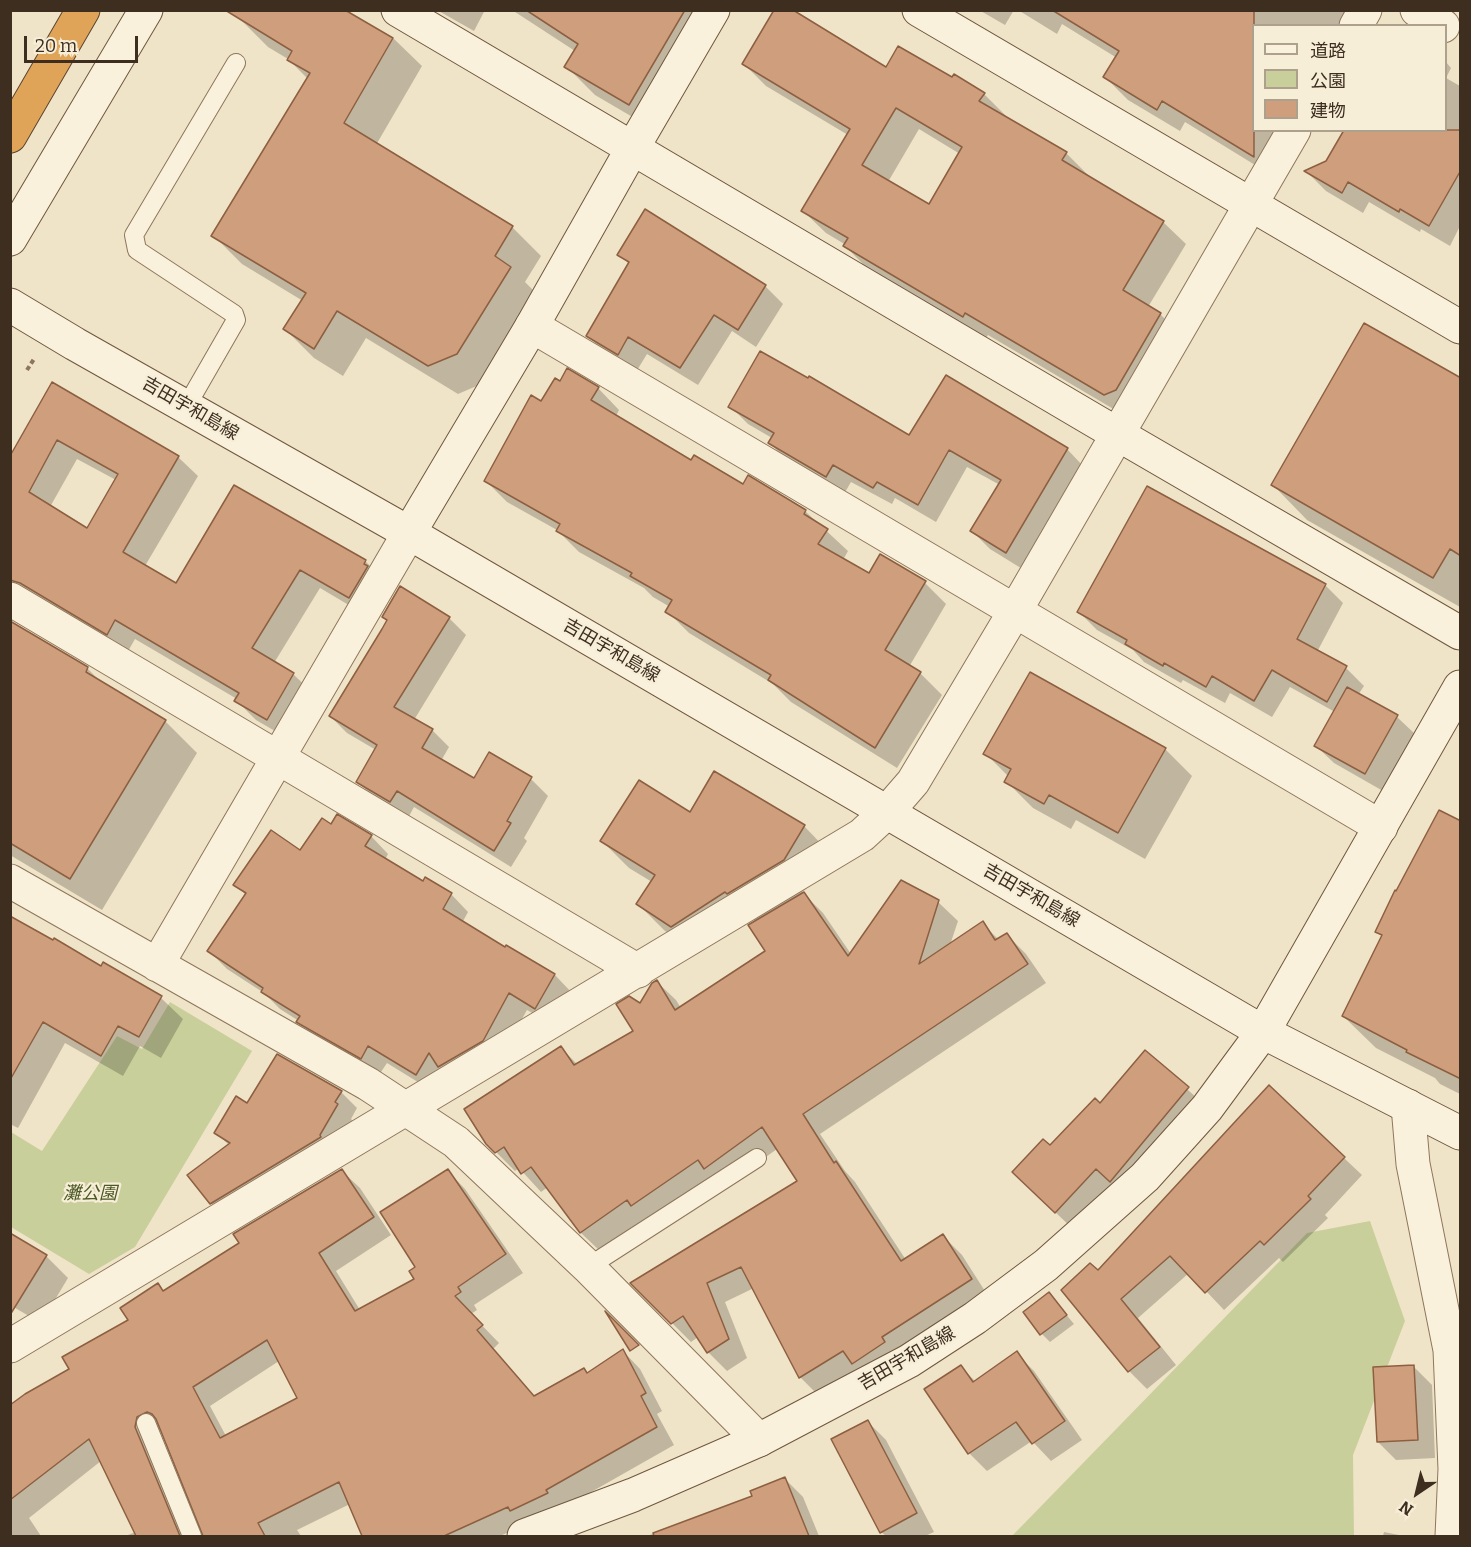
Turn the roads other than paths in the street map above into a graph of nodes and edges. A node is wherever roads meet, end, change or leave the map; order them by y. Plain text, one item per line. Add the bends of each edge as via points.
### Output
1 (83, 10) edge
2 (146, 10) edge
3 (398, 10) edge
4 (713, 10) edge
5 (919, 10) edge
6 (1365, 10) edge
7 (1417, 10) edge
8 (1357, 24) edge
9 (1441, 24) edge
10 (1447, 28) edge
11 (1461, 36) edge
12 (236, 63) dead end
13 (1293, 132) edge
14 (10, 136) edge
15 (632, 149) junction
16 (1251, 204) junction
17 (10, 239) edge
18 (10, 305) edge
19 (532, 327) junction
20 (1461, 327) edge
21 (186, 407) junction
22 (1118, 434) junction
23 (409, 533) junction
24 (10, 599) edge
25 (1015, 611) junction
26 (1461, 633) edge
27 (1461, 687) edge
28 (1451, 728) edge
29 (279, 758) junction
30 (887, 812) junction
31 (1381, 827) junction
32 (10, 881) edge
33 (157, 965) junction
34 (638, 971) junction
35 (1263, 1032) junction
36 (1408, 1106) junction
37 (408, 1109) junction
38 (1461, 1133) edge
39 (757, 1158) dead end
40 (588, 1267) junction
41 (10, 1346) edge
42 (146, 1423) dead end
43 (759, 1440) junction
44 (1458, 1469) edge
45 (192, 1536) edge
46 (524, 1536) edge
47 (1452, 1536) edge

1 - 14 highway
2 - 17 street
3 - 15 street
4 - 15 street
5 - 16 street
6 - 8 street
7 - 9 street
10 - 11 street
12 - 21 lane via 134,235 137,250 234,314 236,320
13 - 16 street
15 - 19 street
15 - 22 street
16 - 20 street
16 - 22 street
18 - 21 street, 吉田宇和島線
19 - 23 street
19 - 25 street
21 - 23 street, 吉田宇和島線
22 - 25 street
22 - 26 street
23 - 29 street
23 - 30 street, 吉田宇和島線
24 - 29 street
25 - 30 street via 913,782
25 - 31 street
27 - 28 street
28 - 31 street
29 - 33 street
29 - 34 street
30 - 34 street via 862,835
30 - 35 street, 吉田宇和島線
31 - 35 street
32 - 33 street
33 - 37 street
34 - 37 street
35 - 36 street
35 - 43 street, 吉田宇和島線 via 1207,1108 1146,1177 1046,1265 909,1361
36 - 38 street
36 - 44 street via 1413,1164 1450,1350
37 - 40 street via 456,1142
37 - 41 street
39 - 40 lane
40 - 43 street
42 - 45 lane
43 - 46 street, 吉田宇和島線 via 633,1495
44 - 47 street

